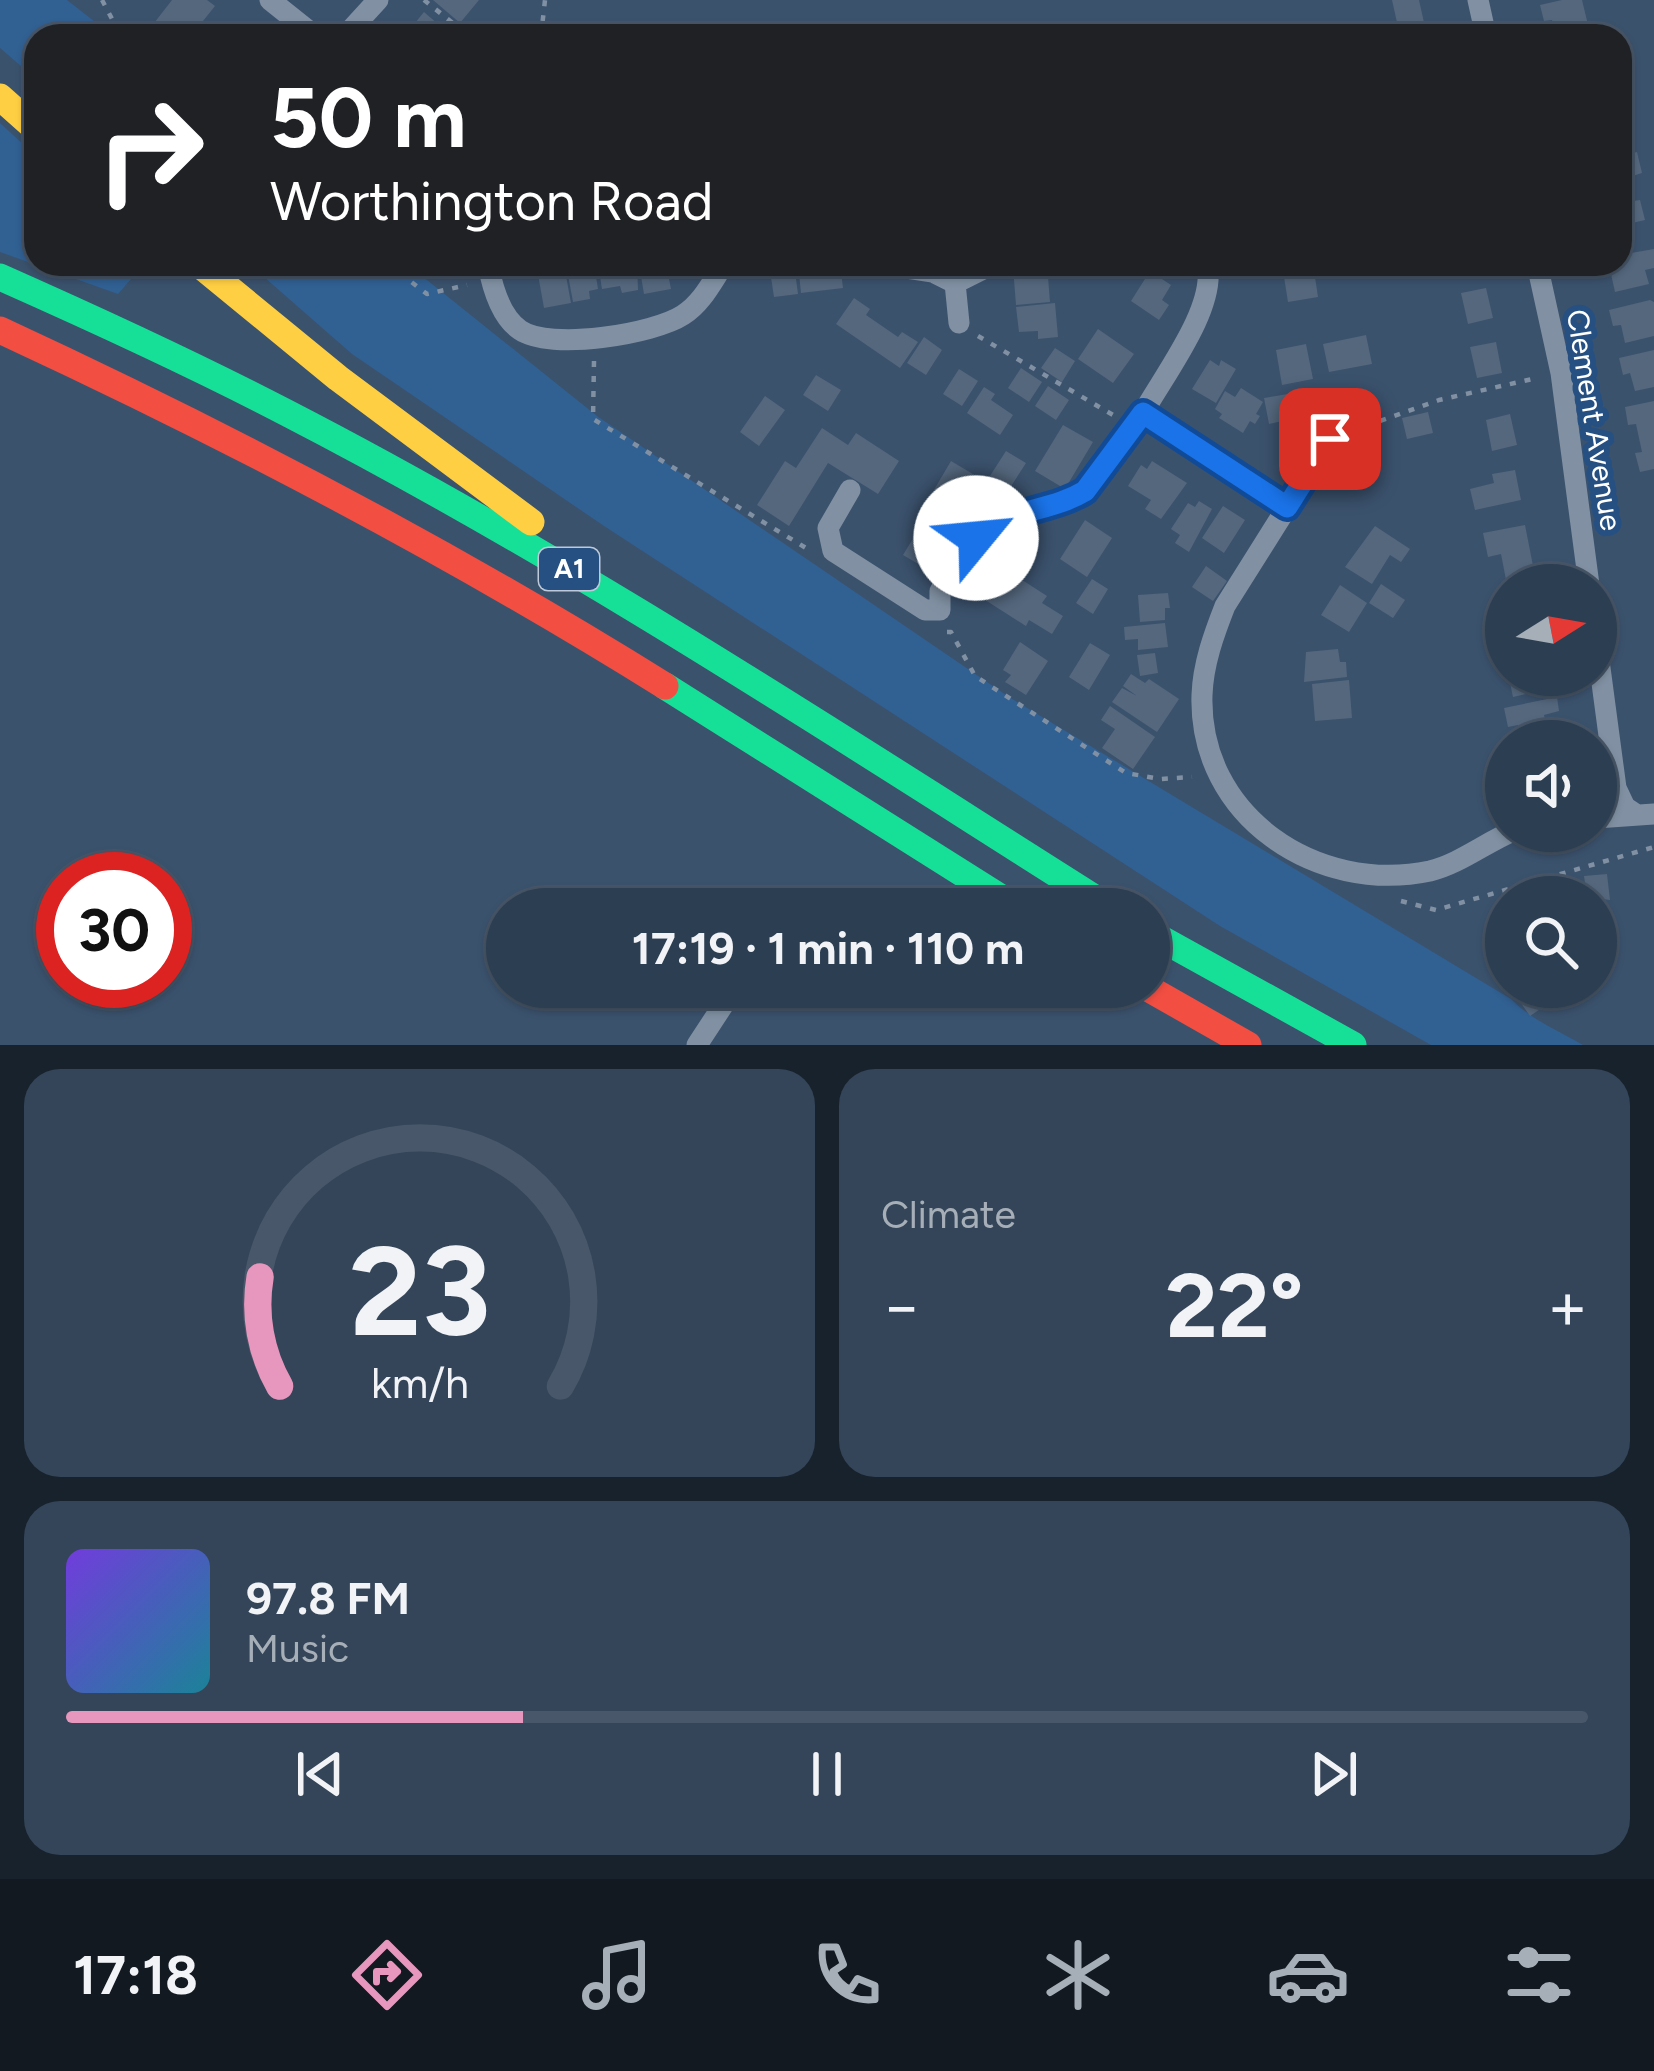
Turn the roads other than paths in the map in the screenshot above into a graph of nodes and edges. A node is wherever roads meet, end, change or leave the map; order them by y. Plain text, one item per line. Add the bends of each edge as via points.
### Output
1 (270, 0) edge
2 (378, 0) edge
3 (300, 24) edge
4 (356, 24) edge
5 (0, 97) edge
6 (24, 118) edge
7 (214, 276) edge
8 (491, 276) edge
9 (716, 276) edge
10 (941, 276) edge
11 (969, 276) edge
12 (1209, 276) edge
13 (1540, 276) edge
14 (0, 277) edge
15 (955, 283) junction
16 (959, 323) road end
17 (0, 330) edge
18 (1138, 420) junction
19 (1330, 439) road end
20 (850, 490) dead end
21 (1287, 507) junction
22 (1586, 564) edge
23 (701, 650) junction
24 (1604, 696) edge
25 (1644, 813) edge
26 (1485, 845) edge
27 (985, 888) edge
28 (1079, 888) edge
29 (1170, 944) edge
30 (1170, 1001) edge
31 (721, 1008) edge
32 (697, 1045) edge
33 (1248, 1045) edge
34 (1353, 1045) edge

1 - 3 street
2 - 4 street
5 - 6 highway
7 - 23 highway, A1
8 - 9 street via 522,332 595,338 682,316
10 - 15 street
11 - 15 street
12 - 18 street via 1205,303
13 - 22 street, Clement Avenue
14 - 23 highway, A1 via 367,454
15 - 16 street
17 - 27 highway, A1 via 323,487 499,584
18 - 20 street via 1085,491 1004,517 976,538 940,591 940,610 925,610 833,550 828,529
18 - 21 street
19 - 21 street
21 - 26 street via 1225,605 1206,665 1205,732 1237,804 1278,845 1364,875 1431,871
23 - 28 highway, A1
24 - 25 street via 1616,788 1625,807
29 - 34 highway
30 - 33 highway
31 - 32 street

